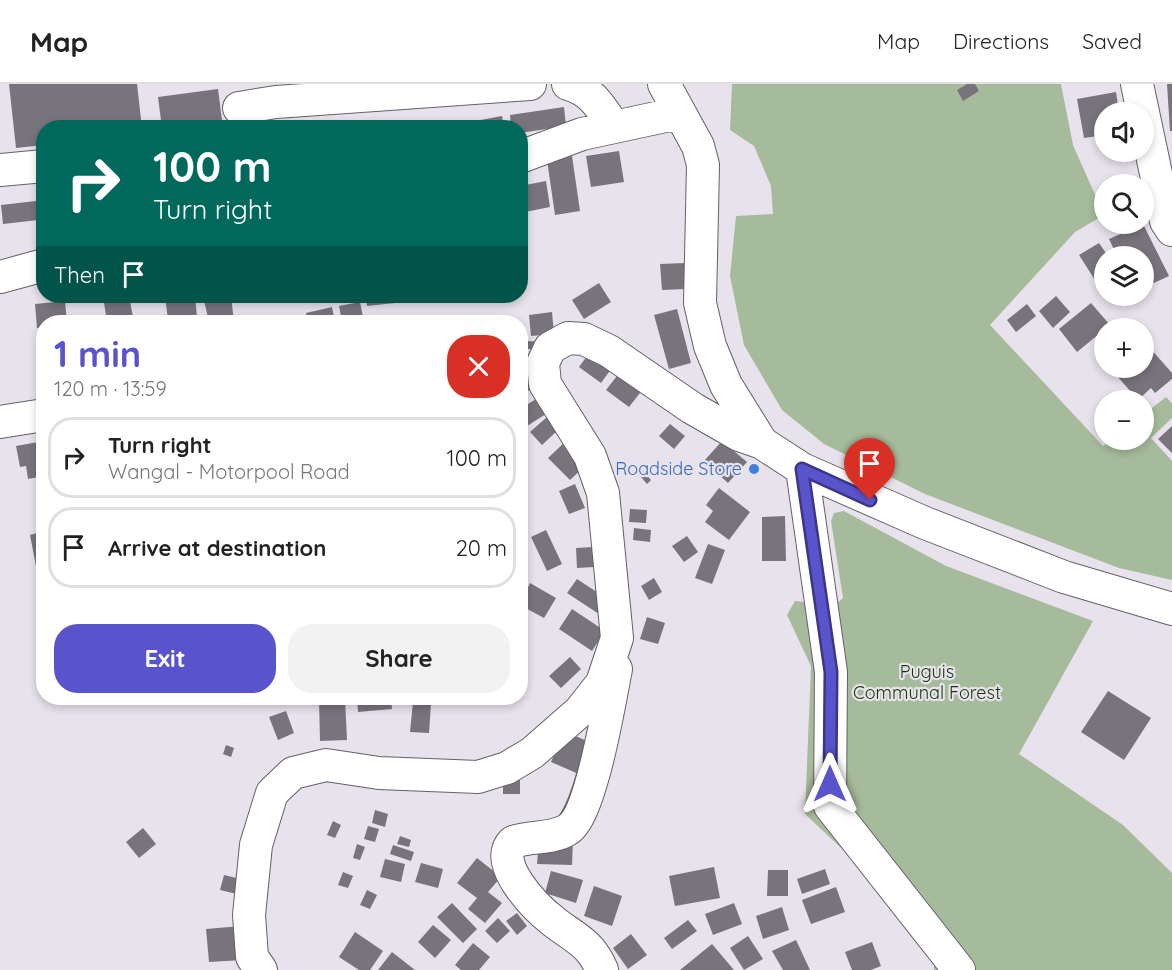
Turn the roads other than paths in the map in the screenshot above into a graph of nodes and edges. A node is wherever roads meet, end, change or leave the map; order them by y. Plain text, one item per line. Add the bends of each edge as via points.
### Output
1 (530, 84) edge
2 (568, 84) edge
3 (664, 84) edge
4 (1137, 84) edge
5 (237, 107) edge
6 (679, 113) junction
7 (614, 127) junction
8 (528, 154) edge
9 (36, 167) edge
10 (0, 170) edge
11 (1172, 230) edge
12 (36, 267) edge
13 (0, 277) edge
14 (36, 416) edge
15 (0, 422) edge
16 (762, 443) junction
17 (802, 469) junction
18 (1172, 609) edge
19 (617, 638) junction
20 (261, 970) edge
21 (602, 970) edge
22 (959, 970) edge

1 - 5 street
2 - 7 street via 596,98
3 - 6 street
4 - 11 street via 1166,221
6 - 7 street
6 - 16 street via 698,146 705,176 700,303 708,335 726,385
7 - 8 street
9 - 10 street
12 - 13 street
14 - 15 street
16 - 17 street
16 - 19 street via 701,414 609,351 584,339 567,338 550,348 543,363 545,384 590,456 603,493
17 - 18 street via 925,523 1064,577
17 - 22 street via 831,672 830,806
19 - 20 street via 602,683 580,711 532,753 507,768 478,777 379,773 326,765 293,773 272,794 256,845 249,915 252,957
19 - 21 street via 618,661 592,781 576,821 560,833 513,842 506,856 514,880 551,920 589,949

